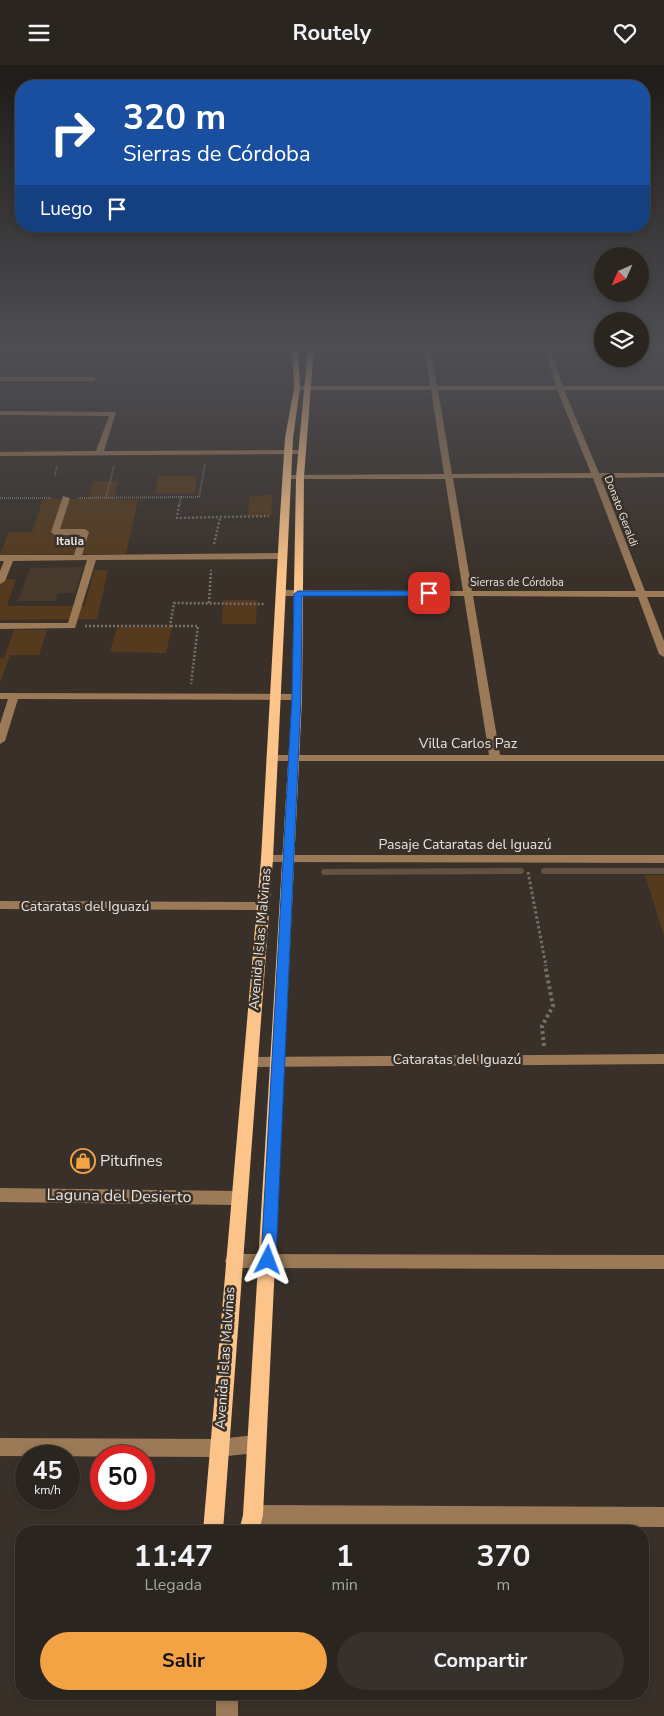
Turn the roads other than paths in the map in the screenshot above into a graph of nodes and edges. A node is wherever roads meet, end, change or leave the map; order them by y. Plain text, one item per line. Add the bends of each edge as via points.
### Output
1 (109, 424) edge
2 (292, 424) edge
3 (305, 424) edge
4 (438, 424) edge
5 (575, 424) edge
6 (288, 452) junction
7 (302, 452) junction
8 (0, 454) edge
9 (99, 454) junction
10 (446, 475) junction
11 (596, 475) junction
12 (664, 475) edge
13 (286, 477) junction
14 (300, 477) junction
15 (66, 498) road end
16 (282, 556) junction
17 (5, 558) edge
18 (77, 558) junction
19 (92, 558) junction
20 (0, 581) edge
21 (281, 593) junction
22 (466, 593) junction
23 (298, 594) junction
24 (640, 594) junction
25 (664, 594) edge
26 (0, 626) edge
27 (664, 654) edge
28 (0, 696) edge
29 (14, 696) junction
30 (274, 697) junction
31 (297, 697) junction
32 (0, 741) edge
33 (272, 758) junction
34 (292, 758) junction
35 (495, 758) junction
36 (664, 758) edge
37 (267, 859) junction
38 (289, 859) junction
39 (664, 859) edge
40 (0, 905) edge
41 (261, 906) junction
42 (664, 1059) edge
43 (278, 1061) junction
44 (251, 1062) junction
45 (0, 1195) edge
46 (238, 1198) junction
47 (268, 1260) junction
48 (232, 1261) junction
49 (664, 1262) edge
50 (256, 1444) junction
51 (0, 1447) edge
52 (218, 1448) junction
53 (664, 1517) edge
54 (251, 1523) edge
55 (213, 1525) edge
56 (227, 1700) edge
57 (227, 1716) edge

1 - 9 street
2 - 6 main road, Avenida Islas Malvinas
3 - 7 main road, Avenida Islas Malvinas
4 - 10 street
5 - 11 street, Donato Geraldi
6 - 7 street
6 - 9 street
6 - 13 main road, Avenida Islas Malvinas
7 - 14 main road, Avenida Islas Malvinas
8 - 9 street
10 - 11 street
10 - 14 street
10 - 22 street
11 - 12 street
11 - 24 street, Donato Geraldi
13 - 14 street
13 - 16 main road, Avenida Islas Malvinas
14 - 23 main road, Avenida Islas Malvinas
15 - 18 street via 55,532 85,532
16 - 19 street
16 - 21 main road, Avenida Islas Malvinas
17 - 18 street
17 - 20 street
18 - 19 street
19 - 26 street via 72,626
21 - 23 street, Sierras de Córdoba
21 - 30 main road, Avenida Islas Malvinas
22 - 23 street, Sierras de Córdoba
22 - 24 street, Sierras de Córdoba
22 - 35 street
23 - 31 main road, Avenida Islas Malvinas
24 - 25 street, Sierras de Córdoba
24 - 27 street, Donato Geraldi
28 - 29 street
29 - 30 street
29 - 32 street
30 - 31 street
30 - 33 main road, Avenida Islas Malvinas
31 - 34 main road, Avenida Islas Malvinas
33 - 34 street, Villa Carlos Paz
33 - 37 main road, Avenida Islas Malvinas
34 - 35 street, Villa Carlos Paz
34 - 38 main road, Avenida Islas Malvinas
35 - 36 street, Villa Carlos Paz
37 - 38 street, Pasaje Cataratas del Iguazú
37 - 41 main road, Avenida Islas Malvinas
38 - 39 street, Pasaje Cataratas del Iguazú
38 - 43 main road, Avenida Islas Malvinas
40 - 41 street, Cataratas del Iguazú
41 - 44 main road, Avenida Islas Malvinas
42 - 43 street, Cataratas del Iguazú
43 - 44 street, Cataratas del Iguazú
43 - 47 main road, Avenida Islas Malvinas
44 - 46 main road, Avenida Islas Malvinas
45 - 46 street, Laguna del Desierto
46 - 48 main road, Avenida Islas Malvinas
47 - 48 street
47 - 49 street
47 - 50 main road, Avenida Islas Malvinas
48 - 52 main road, Avenida Islas Malvinas
50 - 52 street
50 - 54 main road, Avenida Islas Malvinas
51 - 52 street
52 - 55 main road, Avenida Islas Malvinas
53 - 54 street
56 - 57 street

